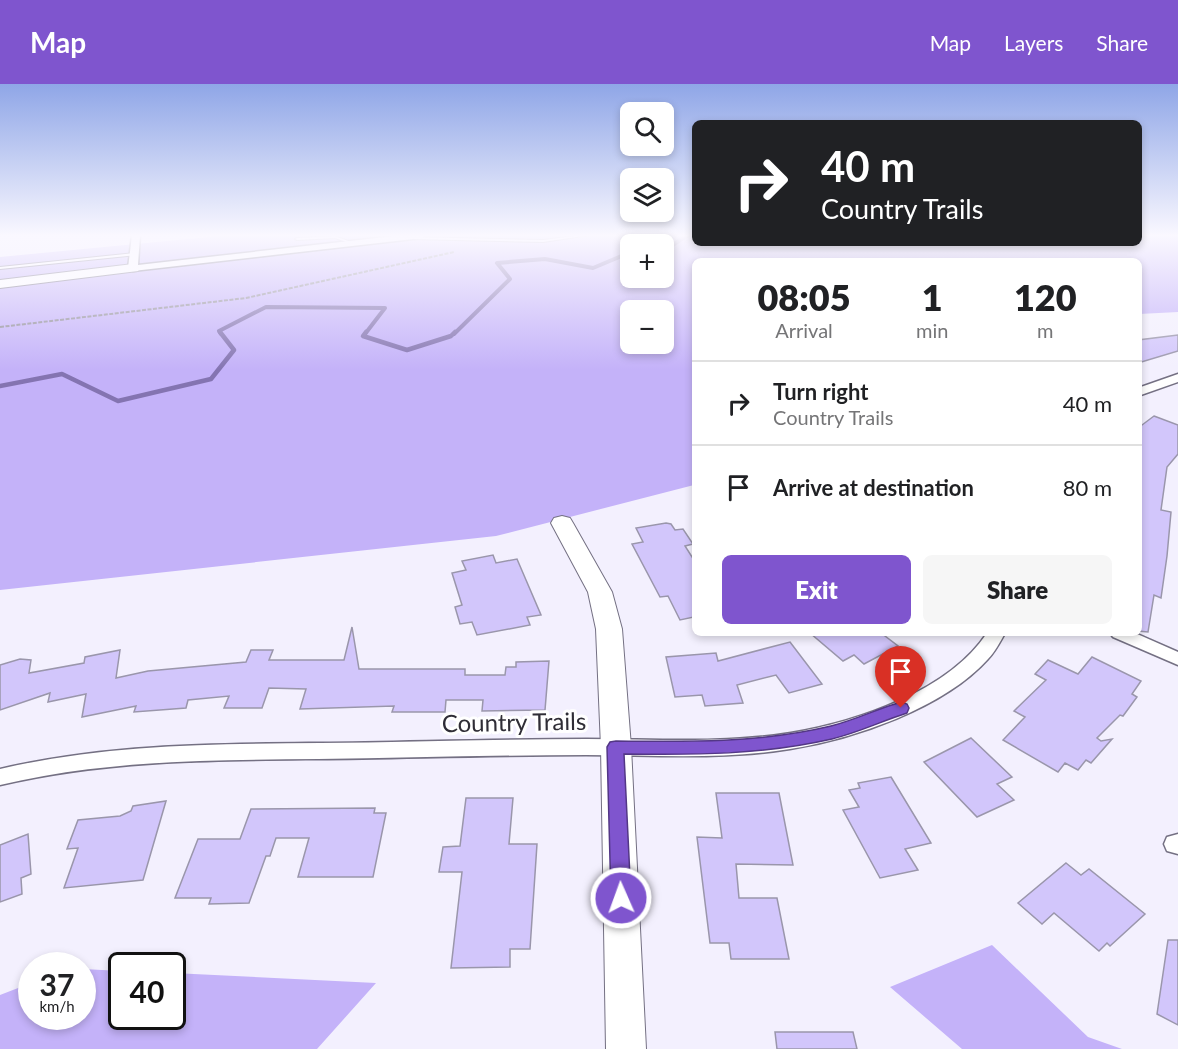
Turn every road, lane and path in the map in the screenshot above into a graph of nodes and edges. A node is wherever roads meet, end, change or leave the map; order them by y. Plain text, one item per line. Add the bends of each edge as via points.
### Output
1 (23, 280) edge
2 (327, 280) edge
3 (0, 284) edge
4 (0, 327) edge
5 (1178, 378) edge
6 (1142, 391) edge
7 (562, 523) dead end
8 (995, 636) edge
9 (1126, 636) edge
10 (1178, 659) edge
11 (616, 747) junction
12 (0, 777) edge
13 (626, 1049) edge

1 - 3 street
2 - 4 path via 246,298
5 - 6 street
7 - 11 street via 600,592 609,629
8 - 11 street, Country Trails via 976,660 929,694 833,732 712,749
9 - 10 street
11 - 12 street, Country Trails via 142,753 50,765
11 - 13 street

